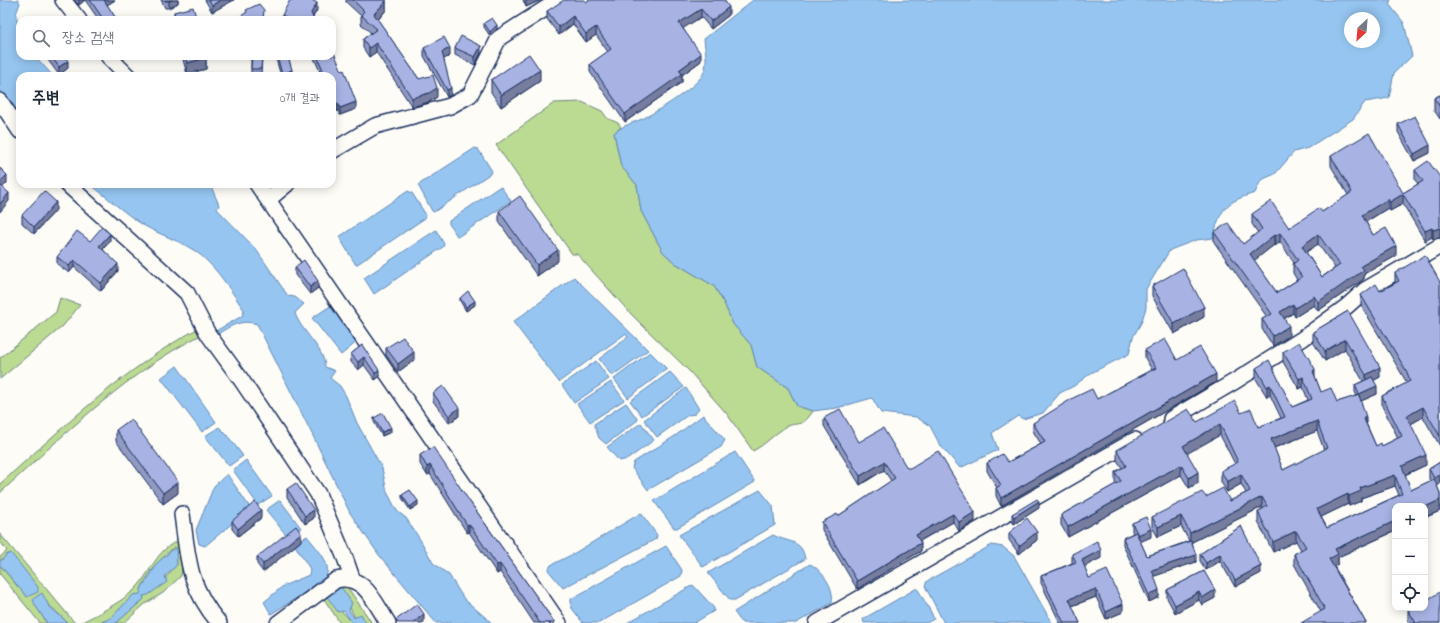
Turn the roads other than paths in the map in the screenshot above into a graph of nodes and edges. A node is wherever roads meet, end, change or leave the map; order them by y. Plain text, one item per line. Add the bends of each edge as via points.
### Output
1 (63, 0) edge
2 (559, 0) edge
3 (77, 16) edge
4 (112, 60) edge
5 (124, 72) edge
6 (0, 101) edge
7 (16, 125) edge
8 (336, 149) edge
9 (71, 188) edge
10 (260, 188) edge
11 (282, 188) edge
12 (269, 199) junction
13 (1440, 246) edge
14 (1162, 424) edge
15 (1148, 432) edge
16 (182, 514) dead end
17 (352, 578) junction
18 (219, 623) edge
19 (278, 623) edge
20 (388, 623) edge
21 (559, 623) edge
22 (817, 623) edge

1 - 3 street
2 - 8 street via 499,38 470,95 450,106 375,126
4 - 5 street
6 - 7 street
9 - 17 street via 187,294 208,334 318,494
10 - 12 street
11 - 12 street
12 - 21 street
13 - 14 street via 1365,290 1302,339
15 - 22 street
16 - 18 street via 189,568 194,585 207,609
17 - 19 street via 336,580
17 - 20 street via 363,586

